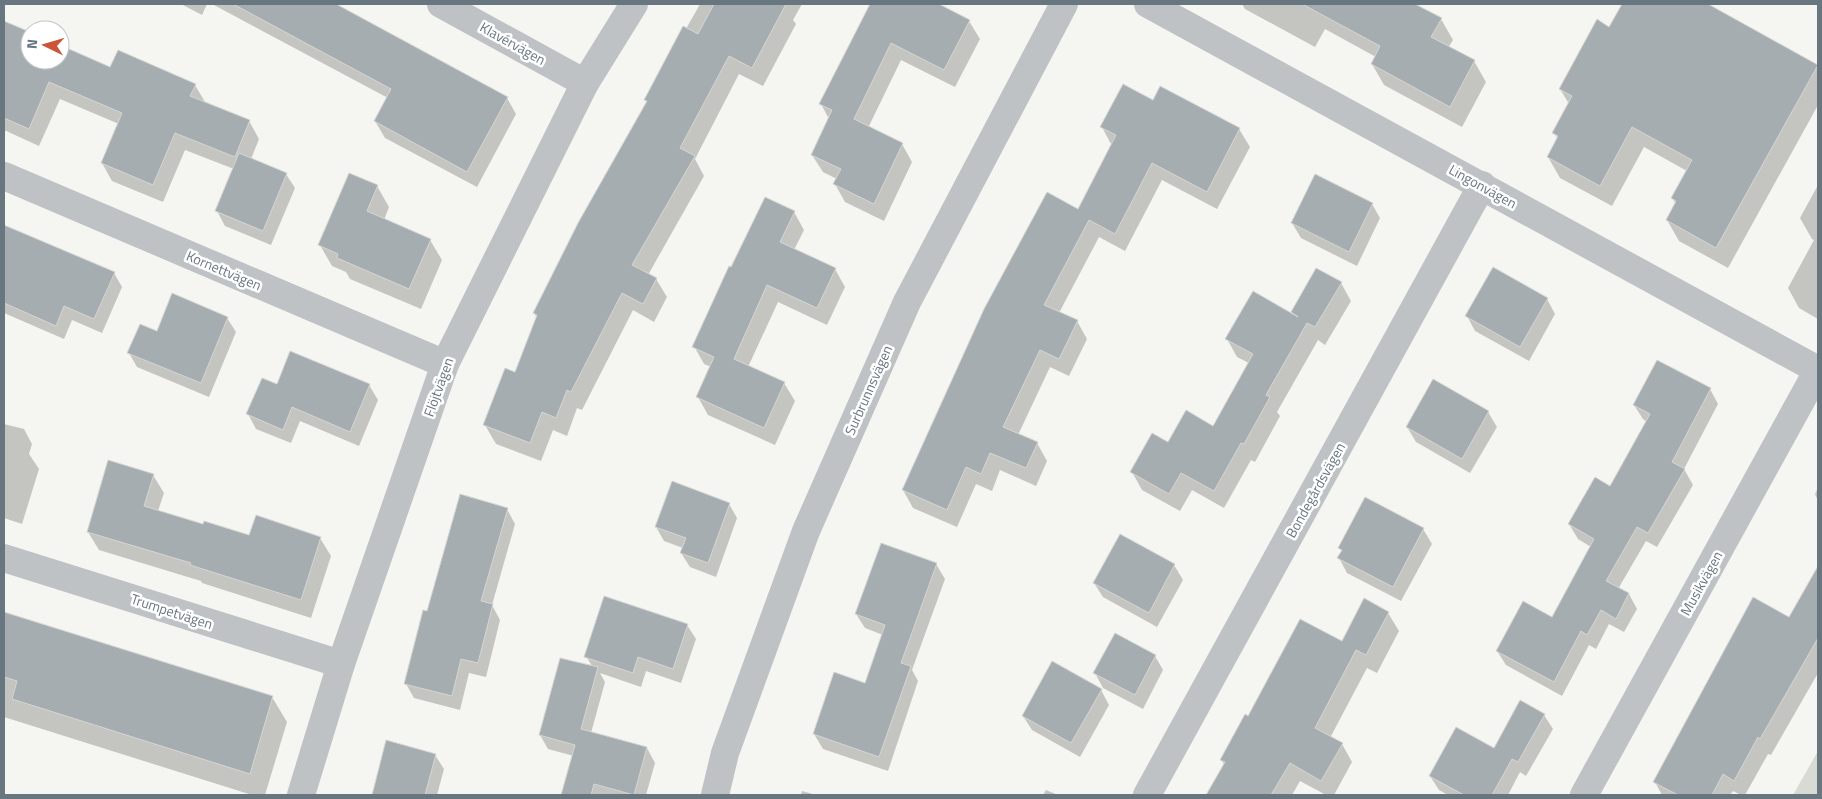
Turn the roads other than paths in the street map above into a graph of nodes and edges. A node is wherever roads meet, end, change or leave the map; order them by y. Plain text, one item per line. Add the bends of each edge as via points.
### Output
1 (441, 4) edge
2 (634, 4) edge
3 (1064, 4) edge
4 (1148, 4) edge
5 (585, 83) junction
6 (4, 176) edge
7 (1482, 185) junction
8 (445, 364) junction
9 (1818, 370) edge
10 (4, 558) edge
11 (341, 664) junction
12 (301, 795) edge
13 (715, 795) edge
14 (1147, 795) edge
15 (1584, 795) edge

1 - 5 street, Klavérvägen
2 - 5 street, Flöjtvägen
3 - 13 street, Surbrunnsvägen via 907,302 872,381 806,531 725,753
4 - 7 street, Lingonvägen
5 - 8 street, Flöjtvägen
6 - 8 street, Kornettvägen
7 - 9 street, Lingonvägen
7 - 14 street, Bondegårdsvägen
8 - 11 street, Flöjtvägen
9 - 15 street, Musikvägen
10 - 11 street, Trumpetvägen
11 - 12 street, Flöjtvägen

